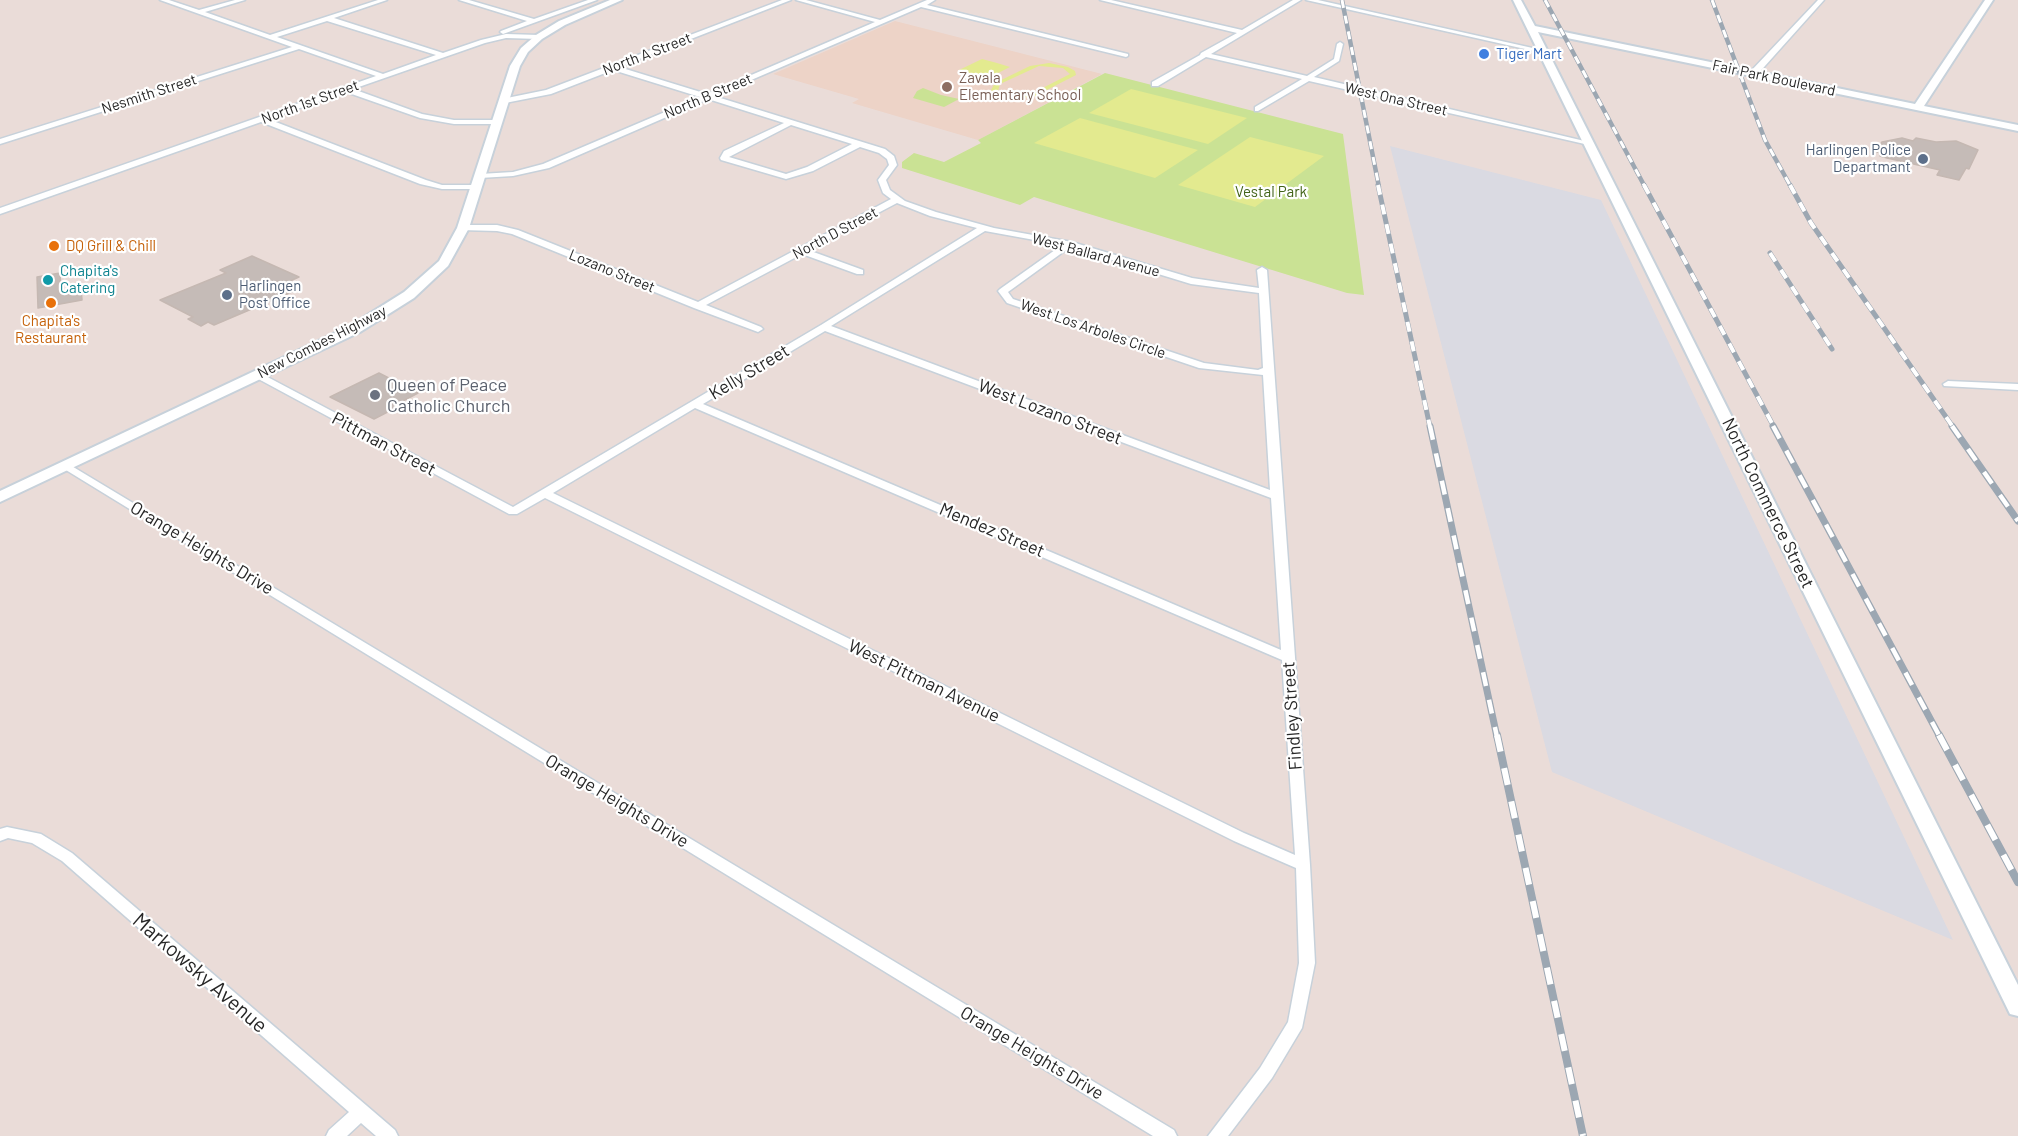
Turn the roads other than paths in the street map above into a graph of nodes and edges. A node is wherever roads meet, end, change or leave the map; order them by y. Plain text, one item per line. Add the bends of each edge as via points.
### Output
1 (163, 0) edge
2 (242, 0) edge
3 (384, 0) edge
4 (462, 0) edge
5 (594, 0) edge
6 (618, 0) edge
7 (788, 0) edge
8 (799, 0) edge
9 (932, 0) edge
10 (1103, 0) edge
11 (1298, 0) edge
12 (1309, 0) edge
13 (1517, 0) edge
14 (1821, 0) edge
15 (1989, 0) edge
16 (921, 5) junction
17 (200, 12) junction
18 (326, 18) junction
19 (534, 21) junction
20 (881, 22) junction
21 (1530, 28) junction
22 (503, 32) dead end
23 (1243, 32) junction
24 (270, 37) junction
25 (539, 37) junction
26 (1340, 44) dead end
27 (299, 47) junction
28 (1543, 51) junction
29 (1203, 54) junction
30 (442, 55) junction
31 (1126, 56) dead end
32 (612, 68) junction
33 (1752, 74) junction
34 (383, 76) junction
35 (1307, 78) junction
36 (1155, 84) dead end
37 (345, 89) junction
38 (707, 96) junction
39 (505, 101) junction
40 (1917, 108) junction
41 (1258, 110) dead end
42 (261, 119) junction
43 (498, 122) junction
44 (792, 122) junction
45 (2018, 128) edge
46 (0, 142) edge
47 (861, 143) junction
48 (1588, 143) junction
49 (478, 182) junction
50 (896, 200) junction
51 (0, 211) edge
52 (463, 228) junction
53 (983, 228) junction
54 (1069, 244) junction
55 (802, 251) junction
56 (1262, 270) dead end
57 (860, 272) dead end
58 (1263, 291) junction
59 (697, 306) junction
60 (824, 327) junction
61 (758, 329) dead end
62 (1268, 369) junction
63 (256, 375) junction
64 (1948, 384) dead end
65 (2018, 387) edge
66 (695, 405) junction
67 (65, 465) junction
68 (546, 494) junction
69 (1276, 496) junction
70 (0, 497) edge
71 (513, 512) joint
72 (1287, 657) junction
73 (0, 835) edge
74 (1303, 865) junction
75 (2018, 1007) edge
76 (360, 1113) junction
77 (335, 1136) edge
78 (389, 1136) edge
79 (1168, 1136) edge
80 (1217, 1136) edge

1 - 17 street
2 - 17 street
3 - 18 street
4 - 19 street
5 - 19 street
6 - 25 street, North 1st Street
7 - 32 street, North A Street
8 - 20 street
9 - 16 street, North B Street
10 - 23 street
11 - 23 street
12 - 28 street
13 - 21 street, North Commerce Street
14 - 33 street
15 - 40 street
16 - 20 street, North B Street
16 - 31 street
17 - 24 street
18 - 24 street
18 - 30 street
19 - 22 street
20 - 38 street, North B Street
21 - 28 street, North Commerce Street
21 - 33 street, Fair Park Boulevard
23 - 29 street
24 - 27 street
25 - 30 street, North 1st Street via 496,38
25 - 39 street, New Combes Highway via 517,61
26 - 35 street via 1337,60
27 - 34 street
27 - 46 street, Nesmith Street
28 - 48 street, North Commerce Street
29 - 35 street, West Ona Street
29 - 36 street
30 - 34 street, North 1st Street
32 - 38 street
32 - 39 street, North A Street via 539,96
33 - 40 street, Fair Park Boulevard
34 - 37 street, North 1st Street
35 - 41 street
35 - 48 street, West Ona Street
37 - 42 street, North 1st Street
37 - 43 street via 420,116 454,122
38 - 44 street
38 - 49 street, North B Street via 546,166
39 - 43 street, New Combes Highway
40 - 45 street, Fair Park Boulevard
42 - 49 street, North B Street via 423,182 447,187
42 - 51 street, North 1st Street
43 - 49 street, New Combes Highway
44 - 47 street
44 - 47 street via 727,153 724,158 786,177
47 - 50 street, North D Street via 891,158 892,170 882,180 886,191
48 - 75 street, North Commerce Street
49 - 52 street, New Combes Highway
50 - 53 street, West Ballard Avenue
50 - 55 street, North D Street
52 - 59 street, Lozano Street via 515,232
52 - 63 street, New Combes Highway via 444,262 409,295 354,329
53 - 54 street, West Ballard Avenue
53 - 60 street, Kelly Street
54 - 58 street, West Ballard Avenue via 1191,281
54 - 62 street, West Los Arboles Circle via 1003,291 1010,301 1203,366 1259,373
55 - 57 street
55 - 59 street, North D Street
56 - 58 street, Findley Street
58 - 62 street, Findley Street
59 - 61 street, Lozano Street
60 - 66 street, Kelly Street
60 - 69 street, West Lozano Street
62 - 69 street, Findley Street
63 - 67 street, New Combes Highway
63 - 71 street, Pittman Street
64 - 65 street
66 - 68 street, Kelly Street
66 - 72 street, Mendez Street
67 - 70 street, New Combes Highway
67 - 79 street, Orange Heights Drive
68 - 71 street, Kelly Street
68 - 74 street, West Pittman Avenue via 1239,837
69 - 72 street, Findley Street
72 - 74 street, Findley Street
73 - 76 street, Markowsky Avenue via 7,832 36,838 67,857
74 - 80 street, Findley Street via 1307,963 1296,1023 1266,1072
76 - 77 street
76 - 78 street, Markowsky Avenue

